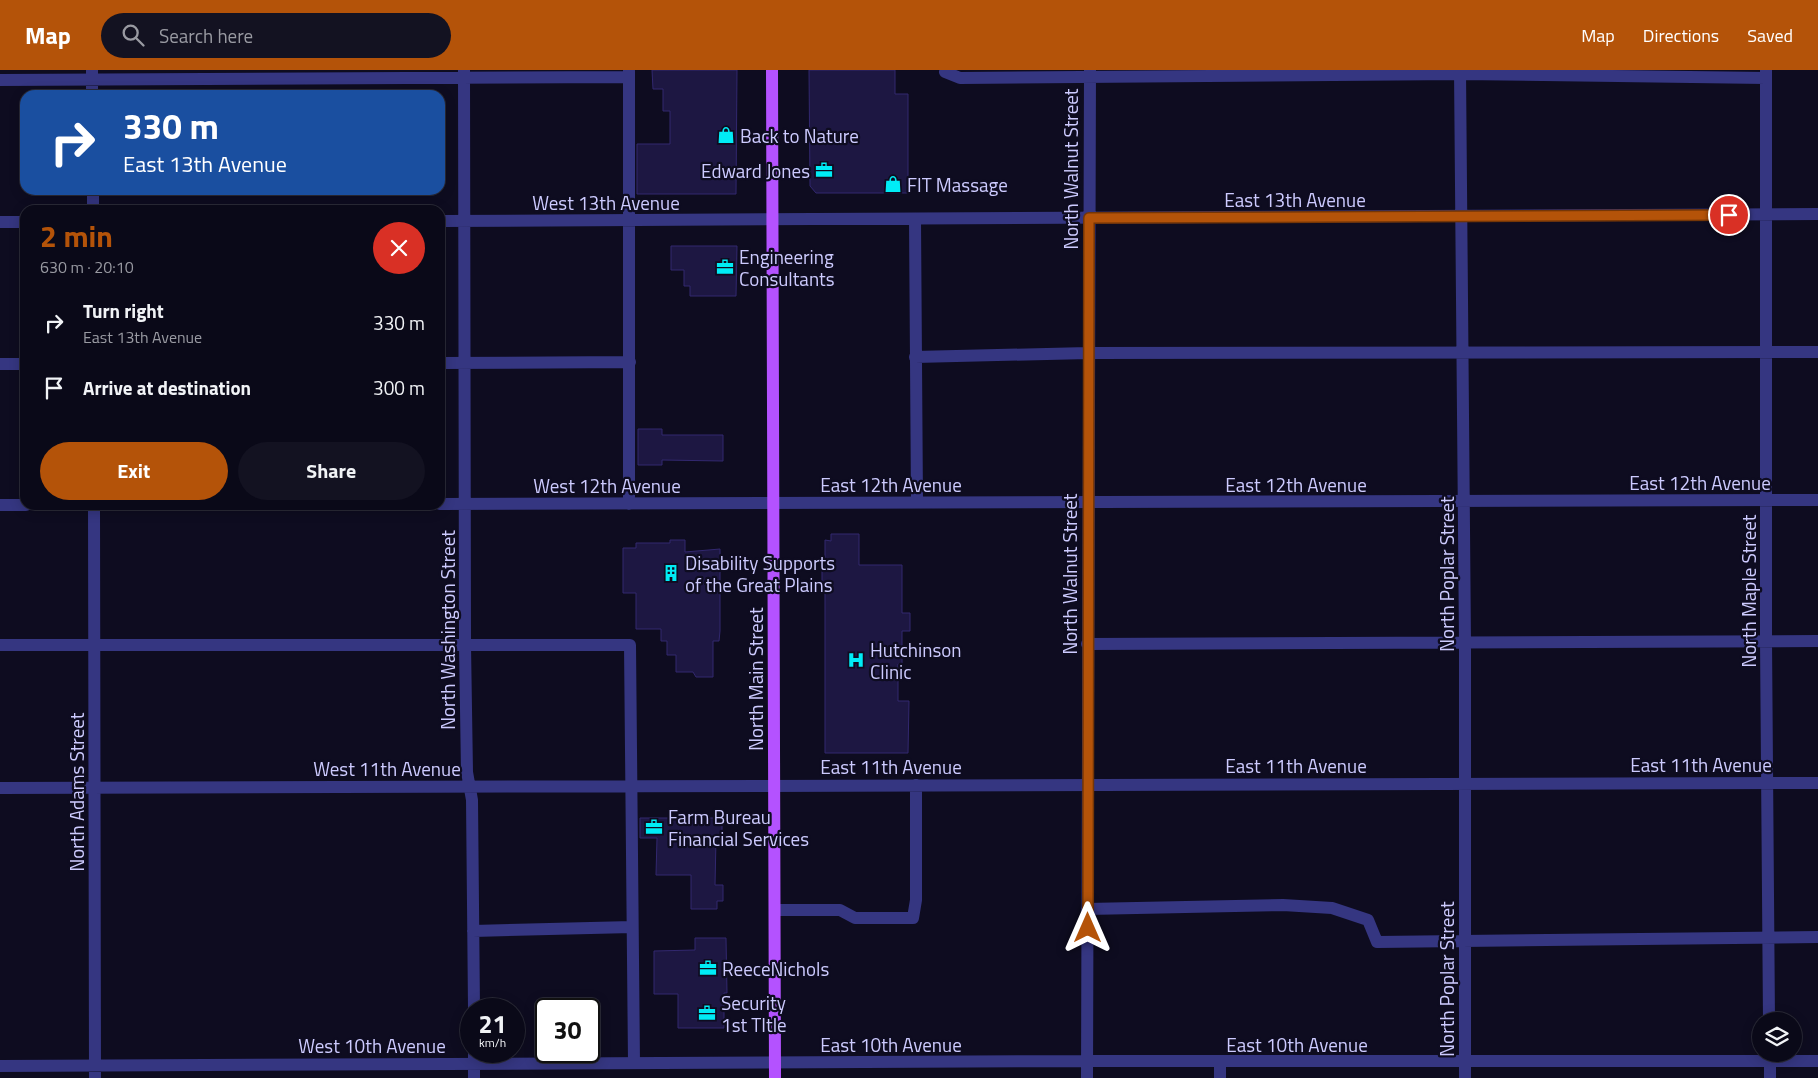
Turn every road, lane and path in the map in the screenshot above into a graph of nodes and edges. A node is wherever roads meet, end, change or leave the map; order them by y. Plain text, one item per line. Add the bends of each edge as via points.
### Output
1 (772, 70) edge
2 (945, 72) dead end
3 (1460, 72) edge
4 (1090, 73) edge
5 (464, 74) edge
6 (629, 74) edge
7 (1766, 74) edge
8 (92, 75) edge
9 (0, 80) edge
10 (92, 90) edge
11 (1818, 214) edge
12 (1767, 215) junction
13 (1463, 216) junction
14 (1089, 218) junction
15 (773, 220) junction
16 (916, 220) junction
17 (445, 221) edge
18 (464, 221) junction
19 (630, 221) junction
20 (0, 222) edge
21 (20, 222) edge
22 (1818, 352) edge
23 (1088, 353) junction
24 (1463, 353) junction
25 (1767, 353) junction
26 (915, 357) junction
27 (630, 362) junction
28 (445, 363) edge
29 (465, 363) junction
30 (0, 364) edge
31 (20, 364) edge
32 (1766, 500) junction
33 (1818, 500) edge
34 (917, 502) junction
35 (1464, 502) junction
36 (773, 503) junction
37 (445, 504) edge
38 (465, 504) junction
39 (629, 504) junction
40 (1087, 504) junction
41 (0, 505) edge
42 (20, 505) edge
43 (94, 510) edge
44 (1766, 641) junction
45 (1818, 641) edge
46 (1465, 643) junction
47 (94, 644) junction
48 (465, 644) junction
49 (1088, 644) junction
50 (0, 645) edge
51 (1464, 783) junction
52 (1767, 783) junction
53 (1818, 783) edge
54 (774, 785) junction
55 (916, 785) junction
56 (1088, 785) junction
57 (470, 786) junction
58 (630, 786) junction
59 (95, 787) junction
60 (0, 788) edge
61 (774, 910) junction
62 (1088, 910) junction
63 (632, 927) junction
64 (473, 932) junction
65 (1818, 937) edge
66 (1768, 938) junction
67 (1464, 940) junction
68 (474, 998) edge
69 (1770, 1012) edge
70 (460, 1057) edge
71 (1752, 1058) edge
72 (525, 1059) edge
73 (1802, 1060) edge
74 (1818, 1061) edge
75 (1087, 1062) junction
76 (1220, 1062) junction
77 (1770, 1062) edge
78 (474, 1063) edge
79 (634, 1063) junction
80 (775, 1063) junction
81 (1465, 1063) junction
82 (95, 1065) junction
83 (0, 1066) edge
84 (95, 1078) edge
85 (474, 1078) edge
86 (775, 1078) edge
87 (1087, 1078) edge
88 (1220, 1078) edge
89 (1465, 1078) edge
90 (1770, 1078) edge

1 - 15 main road, North Main Street
2 - 4 street via 960,78
3 - 4 street
3 - 7 street
3 - 13 street, North Poplar Street
4 - 14 street, North Walnut Street
5 - 6 street
5 - 8 street
5 - 18 street, North Washington Street
6 - 19 street
7 - 12 street, North Maple Street
8 - 9 street
8 - 10 street
11 - 12 street, East 13th Avenue
12 - 13 street, East 13th Avenue
12 - 25 street, North Maple Street
13 - 14 street, East 13th Avenue
13 - 24 street, North Poplar Street
14 - 16 street, East 13th Avenue
14 - 23 street, North Walnut Street
15 - 16 street, East 13th Avenue
15 - 19 street, West 13th Avenue
15 - 36 main road, North Main Street
16 - 26 street
17 - 18 street, West 13th Avenue
18 - 19 street, West 13th Avenue
18 - 29 street, North Washington Street
19 - 27 street
20 - 21 street
22 - 25 street
23 - 24 street
23 - 26 street
23 - 40 street, North Walnut Street
24 - 25 street
24 - 35 street, North Poplar Street
25 - 32 street, North Maple Street
26 - 34 street
27 - 29 street
27 - 39 street
28 - 29 street
29 - 38 street, North Washington Street
30 - 31 street
32 - 33 street, East 12th Avenue
32 - 35 street, East 12th Avenue
32 - 44 street, North Maple Street
34 - 36 street, East 12th Avenue
34 - 40 street, East 12th Avenue
35 - 40 street, East 12th Avenue
35 - 46 street, North Poplar Street
36 - 39 street, West 12th Avenue
36 - 54 main road, North Main Street
37 - 38 street, West 12th Avenue
38 - 39 street, West 12th Avenue
38 - 48 street, North Washington Street
40 - 49 street, North Walnut Street
41 - 42 street
43 - 47 street, North Adams Street
44 - 45 street
44 - 46 street
44 - 52 street, North Maple Street
46 - 49 street
46 - 51 street, North Poplar Street
47 - 48 street
47 - 50 street
47 - 59 street, North Adams Street
48 - 57 street, North Washington Street via 467,772
48 - 58 street via 630,645
49 - 56 street, North Walnut Street
51 - 52 street, East 11th Avenue
51 - 56 street, East 11th Avenue
51 - 67 street, North Poplar Street
52 - 53 street, East 11th Avenue
52 - 66 street, North Maple Street
54 - 55 street, East 11th Avenue
54 - 58 street, West 11th Avenue
54 - 61 main road, North Main Street
55 - 56 street, East 11th Avenue
55 - 61 street via 916,900 913,918 855,918 840,910
56 - 62 street, North Walnut Street
57 - 58 street, West 11th Avenue
57 - 59 street, West 11th Avenue
57 - 64 street, North Washington Street
58 - 63 street
59 - 60 street, West 11th Avenue
59 - 82 street, North Adams Street
61 - 80 main road, North Main Street
62 - 67 street via 1283,905 1332,908 1368,920 1377,942
62 - 75 street, North Walnut Street
63 - 64 street
63 - 79 street
64 - 68 street, North Washington Street
65 - 66 street
66 - 67 street
66 - 69 street, North Maple Street
67 - 81 street, North Poplar Street
70 - 82 street, West 10th Avenue
71 - 81 street, East 10th Avenue
72 - 79 street, West 10th Avenue
73 - 74 street, East 10th Avenue
75 - 76 street, East 10th Avenue
75 - 80 street, East 10th Avenue
75 - 87 street, North Walnut Street
76 - 81 street, East 10th Avenue
76 - 88 street
77 - 90 street
78 - 85 street
79 - 80 street, West 10th Avenue
80 - 86 main road, North Main Street
81 - 89 street, North Poplar Street
82 - 83 street, West 10th Avenue
82 - 84 street, North Adams Street

